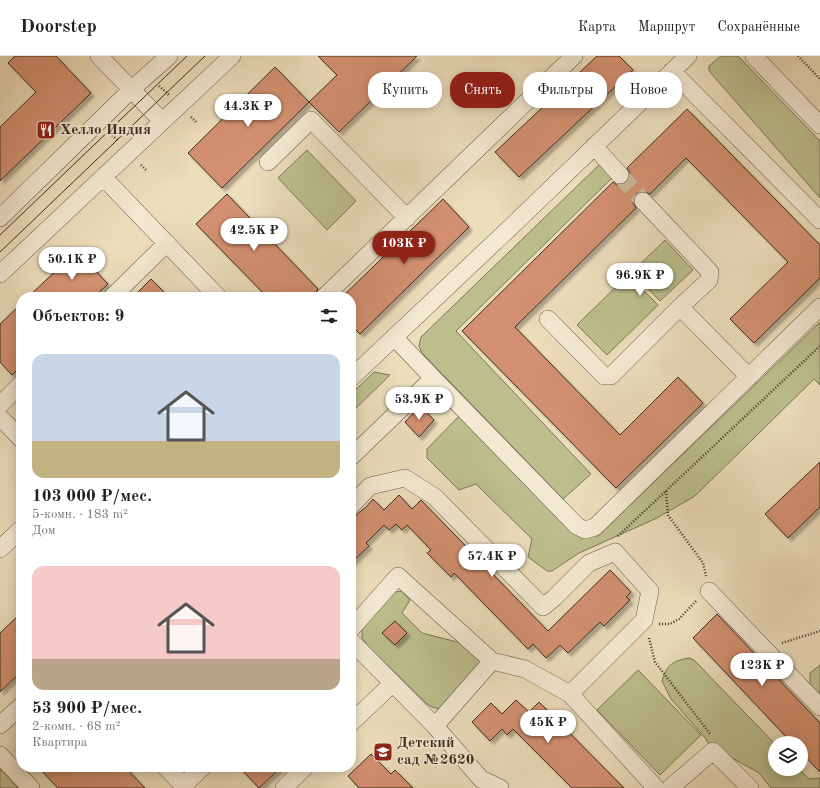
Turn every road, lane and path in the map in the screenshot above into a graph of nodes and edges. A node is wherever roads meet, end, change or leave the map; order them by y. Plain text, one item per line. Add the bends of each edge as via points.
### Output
1 (99, 56) edge
2 (169, 56) edge
3 (232, 56) edge
4 (574, 56) edge
5 (688, 56) edge
6 (754, 56) edge
7 (798, 56) edge
8 (672, 71) junction
9 (820, 79) edge
10 (158, 84) dead end
11 (132, 90) junction
12 (171, 97) dead end
13 (162, 121) junction
14 (99, 122) junction
15 (820, 125) edge
16 (594, 146) junction
17 (129, 153) junction
18 (268, 162) dead end
19 (146, 170) dead end
20 (620, 175) tunnel mouth
21 (103, 177) junction
22 (643, 201) tunnel mouth
23 (0, 218) edge
24 (407, 218) junction
25 (820, 220) edge
26 (167, 243) junction
27 (0, 274) edge
28 (117, 292) edge
29 (213, 292) edge
30 (329, 292) edge
31 (680, 307) junction
32 (820, 307) edge
33 (548, 320) dead end
34 (394, 337) junction
35 (820, 346) edge
36 (356, 373) edge
37 (749, 376) junction
38 (433, 378) junction
39 (16, 389) edge
40 (0, 404) edge
41 (0, 417) edge
42 (16, 434) edge
43 (356, 452) edge
44 (666, 490) junction
45 (356, 501) edge
46 (16, 534) edge
47 (616, 537) dead end
48 (0, 549) edge
49 (709, 591) junction
50 (644, 620) junction
51 (356, 623) edge
52 (820, 630) edge
53 (356, 646) edge
54 (765, 649) junction
55 (492, 661) junction
56 (393, 683) junction
57 (570, 694) junction
58 (820, 707) edge
59 (16, 711) edge
60 (356, 718) edge
61 (0, 725) edge
62 (435, 726) junction
63 (713, 751) junction
64 (0, 755) edge
65 (170, 772) edge
66 (199, 772) edge
67 (300, 772) edge
68 (185, 787) edge
69 (31, 788) edge
70 (284, 788) edge
71 (500, 788) edge
72 (656, 788) edge
73 (670, 788) edge
74 (750, 788) edge

1 - 11 street
2 - 11 street
3 - 13 street
4 - 24 street
5 - 8 street
6 - 15 street
7 - 9 path
8 - 16 street
8 - 25 street
10 - 12 path
11 - 13 street
11 - 14 street
13 - 17 street
14 - 17 path
14 - 23 street
16 - 20 street
16 - 34 street
17 - 19 path
17 - 21 street
18 - 24 street via 311,120
21 - 26 street
21 - 27 street
22 - 31 street via 710,272 709,280
24 - 30 street
26 - 28 street
26 - 29 street
31 - 33 street via 612,376 604,376
31 - 37 street
32 - 37 street
34 - 36 street
34 - 38 street
35 - 44 path
37 - 38 street via 595,527 586,530 577,526
38 - 43 street
39 - 40 street
41 - 42 street
44 - 47 path
44 - 49 path via 668,515 703,563
45 - 50 street via 370,486 405,478 435,497 543,607 589,562 615,552 650,591
46 - 48 street
49 - 50 path via 670,624 656,624
49 - 54 street
50 - 57 street
50 - 63 path via 655,662 717,743
51 - 55 street via 398,576
52 - 54 path
53 - 56 street
54 - 58 street
55 - 57 street via 524,669
55 - 62 street
56 - 60 street
56 - 62 street
57 - 72 street
59 - 61 street
62 - 71 street via 481,779
63 - 73 street
63 - 74 street
64 - 69 street
65 - 68 street
66 - 68 street
67 - 70 street

